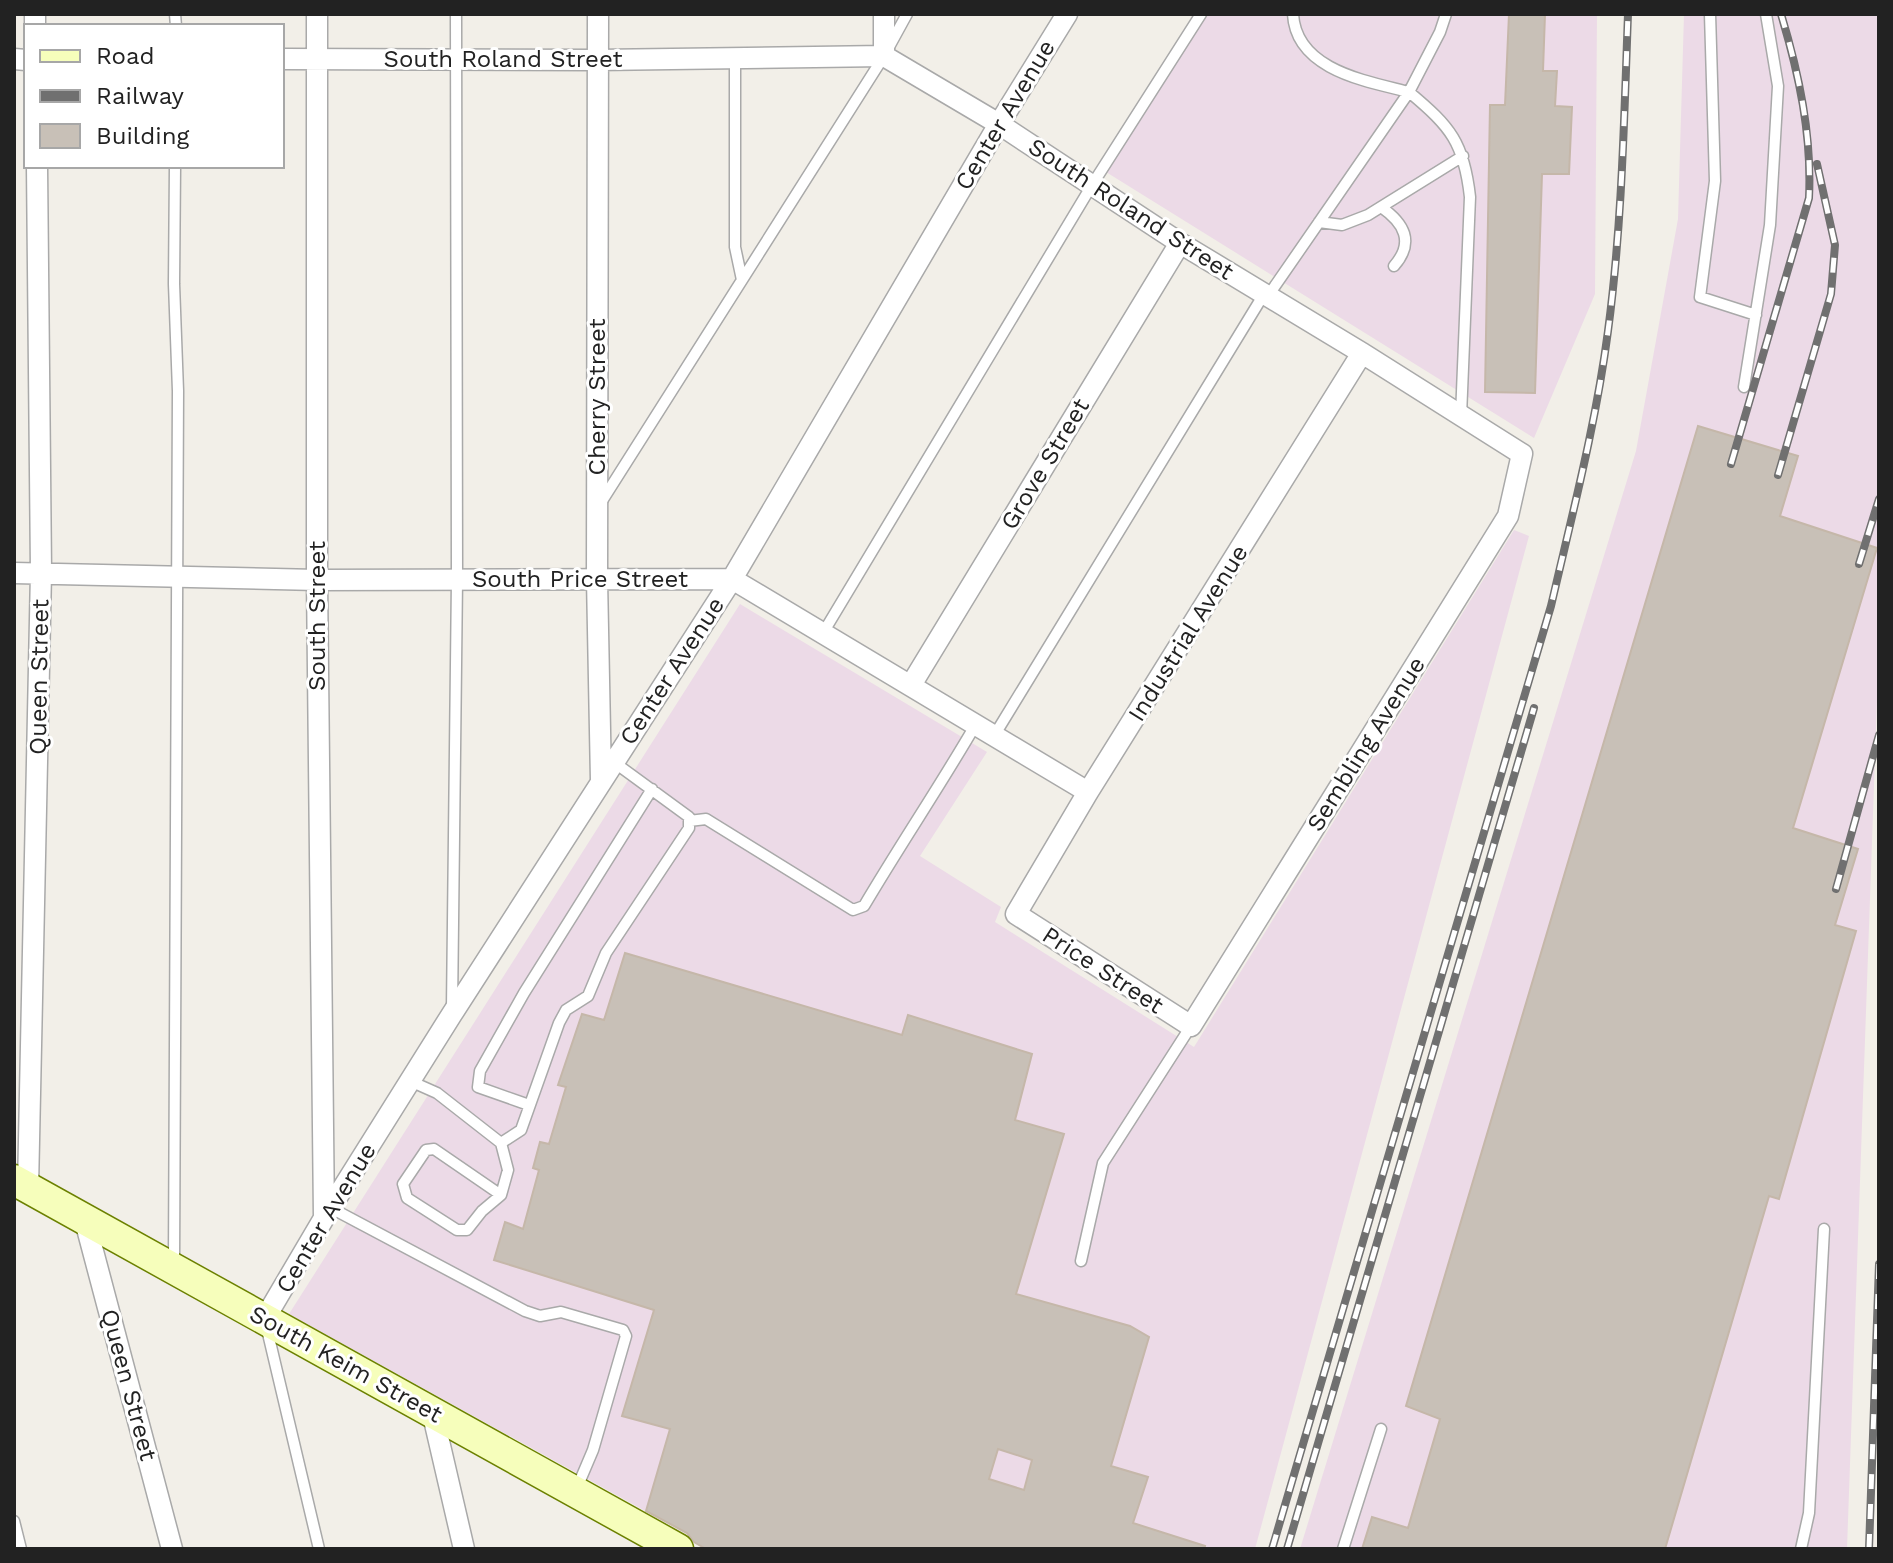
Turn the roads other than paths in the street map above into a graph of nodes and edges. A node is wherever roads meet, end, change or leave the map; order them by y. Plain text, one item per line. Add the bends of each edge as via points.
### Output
1 (317, 14) edge
2 (456, 14) edge
3 (598, 14) edge
4 (884, 14) edge
5 (907, 14) edge
6 (1067, 14) edge
7 (1201, 14) edge
8 (1293, 14) edge
9 (1446, 14) edge
10 (1710, 14) edge
11 (1766, 14) edge
12 (884, 56) junction
13 (735, 58) junction
14 (284, 59) edge
15 (317, 59) junction
16 (456, 60) junction
17 (598, 60) junction
18 (1409, 92) junction
19 (999, 124) junction
20 (1463, 156) junction
21 (37, 168) edge
22 (175, 168) edge
23 (1092, 185) junction
24 (1381, 207) junction
25 (1319, 222) junction
26 (1180, 243) junction
27 (1394, 266) dead end
28 (742, 280) junction
29 (1266, 295) junction
30 (1756, 315) junction
31 (1362, 353) junction
32 (1744, 387) dead end
33 (1461, 416) junction
34 (1522, 454) joint
35 (597, 509) junction
36 (41, 572) junction
37 (14, 573) edge
38 (176, 576) junction
39 (457, 579) junction
40 (597, 579) junction
41 (732, 579) junction
42 (317, 580) junction
43 (823, 633) junction
44 (911, 685) junction
45 (976, 724) junction
46 (994, 736) junction
47 (607, 758) junction
48 (652, 789) junction
49 (1088, 792) junction
50 (689, 821) junction
51 (1016, 914) joint
52 (452, 1014) junction
53 (1191, 1026) junction
54 (410, 1081) junction
55 (529, 1105) junction
56 (501, 1143) junction
57 (21, 1184) edge
58 (501, 1195) junction
59 (327, 1213) junction
60 (85, 1221) junction
61 (1824, 1229) dead end
62 (1081, 1261) dead end
63 (174, 1270) junction
64 (264, 1320) junction
65 (432, 1411) junction
66 (1381, 1429) dead end
67 (575, 1491) junction
68 (14, 1521) edge
69 (21, 1549) edge
70 (172, 1549) edge
71 (319, 1549) edge
72 (464, 1549) edge
73 (678, 1549) edge
74 (1343, 1549) edge
75 (1801, 1549) edge

1 - 15 street, South Street
2 - 16 lane
3 - 17 street, Cherry Street
4 - 12 street
5 - 12 lane
6 - 19 street, Center Avenue
7 - 23 lane
8 - 18 lane via 1294,27 1312,55 1337,71
9 - 18 lane
10 - 30 lane via 1715,181 1700,297
11 - 30 lane via 1778,86 1770,225
12 - 13 street, South Roland Street
12 - 19 street, South Roland Street
12 - 28 lane
13 - 17 street, South Roland Street
13 - 28 lane via 735,247
14 - 15 street, South Roland Street
15 - 16 street, South Roland Street
15 - 42 street, South Street
16 - 17 street, South Roland Street
16 - 39 lane
17 - 35 street, Cherry Street
18 - 20 lane via 1450,130
18 - 25 lane
19 - 23 street, South Roland Street
19 - 41 street, Center Avenue
20 - 24 lane
20 - 33 lane via 1470,197
21 - 36 street, Queen Street
22 - 38 lane
23 - 26 street, South Roland Street
23 - 43 lane
24 - 25 lane via 1342,225
24 - 27 lane via 1401,223 1404,233 1404,252
25 - 29 lane
26 - 29 street, South Roland Street
26 - 44 street, Grove Street
28 - 35 lane
29 - 31 street, South Roland Street
29 - 46 lane
30 - 32 lane
31 - 33 street, South Roland Street
31 - 49 street, Industrial Avenue
33 - 34 street, South Roland Street
34 - 53 street, Sembling Avenue via 1508,516
35 - 40 street, Cherry Street
36 - 37 street, South Price Street
36 - 38 street, South Price Street
36 - 57 street, Queen Street
38 - 42 street, South Price Street
38 - 63 lane
39 - 40 street, South Price Street
39 - 42 street, South Price Street
39 - 52 lane
40 - 41 street, South Price Street
40 - 47 street, Cherry Street
41 - 43 street
41 - 47 street, Center Avenue
42 - 59 street, South Street
43 - 44 street
44 - 45 street
45 - 46 street
45 - 50 lane via 864,906 853,910 706,819
46 - 49 street
47 - 48 lane
47 - 52 street, Center Avenue via 601,781
48 - 50 lane
48 - 55 lane via 480,1071 478,1087
49 - 51 street, Industrial Avenue
50 - 55 lane via 606,953 588,996 566,1010
51 - 53 street, Price Street
52 - 54 street, Center Avenue
53 - 62 lane via 1103,1163
54 - 56 lane via 437,1093
54 - 59 street, Center Avenue
55 - 56 lane via 521,1130
56 - 58 lane via 508,1170
57 - 60 street, South Keim Street
58 - 58 lane via 467,1230 457,1230 407,1198 403,1184 426,1150 434,1149
59 - 64 street, Center Avenue
59 - 67 lane via 525,1311 540,1316 561,1312 623,1330 626,1336 593,1450
60 - 63 street, South Keim Street
60 - 70 street, Queen Street
61 - 75 lane via 1809,1513
63 - 64 street, South Keim Street
64 - 65 street, South Keim Street
64 - 71 lane
65 - 67 street, South Keim Street
65 - 72 street
66 - 74 lane
67 - 73 street, South Keim Street
68 - 69 lane

